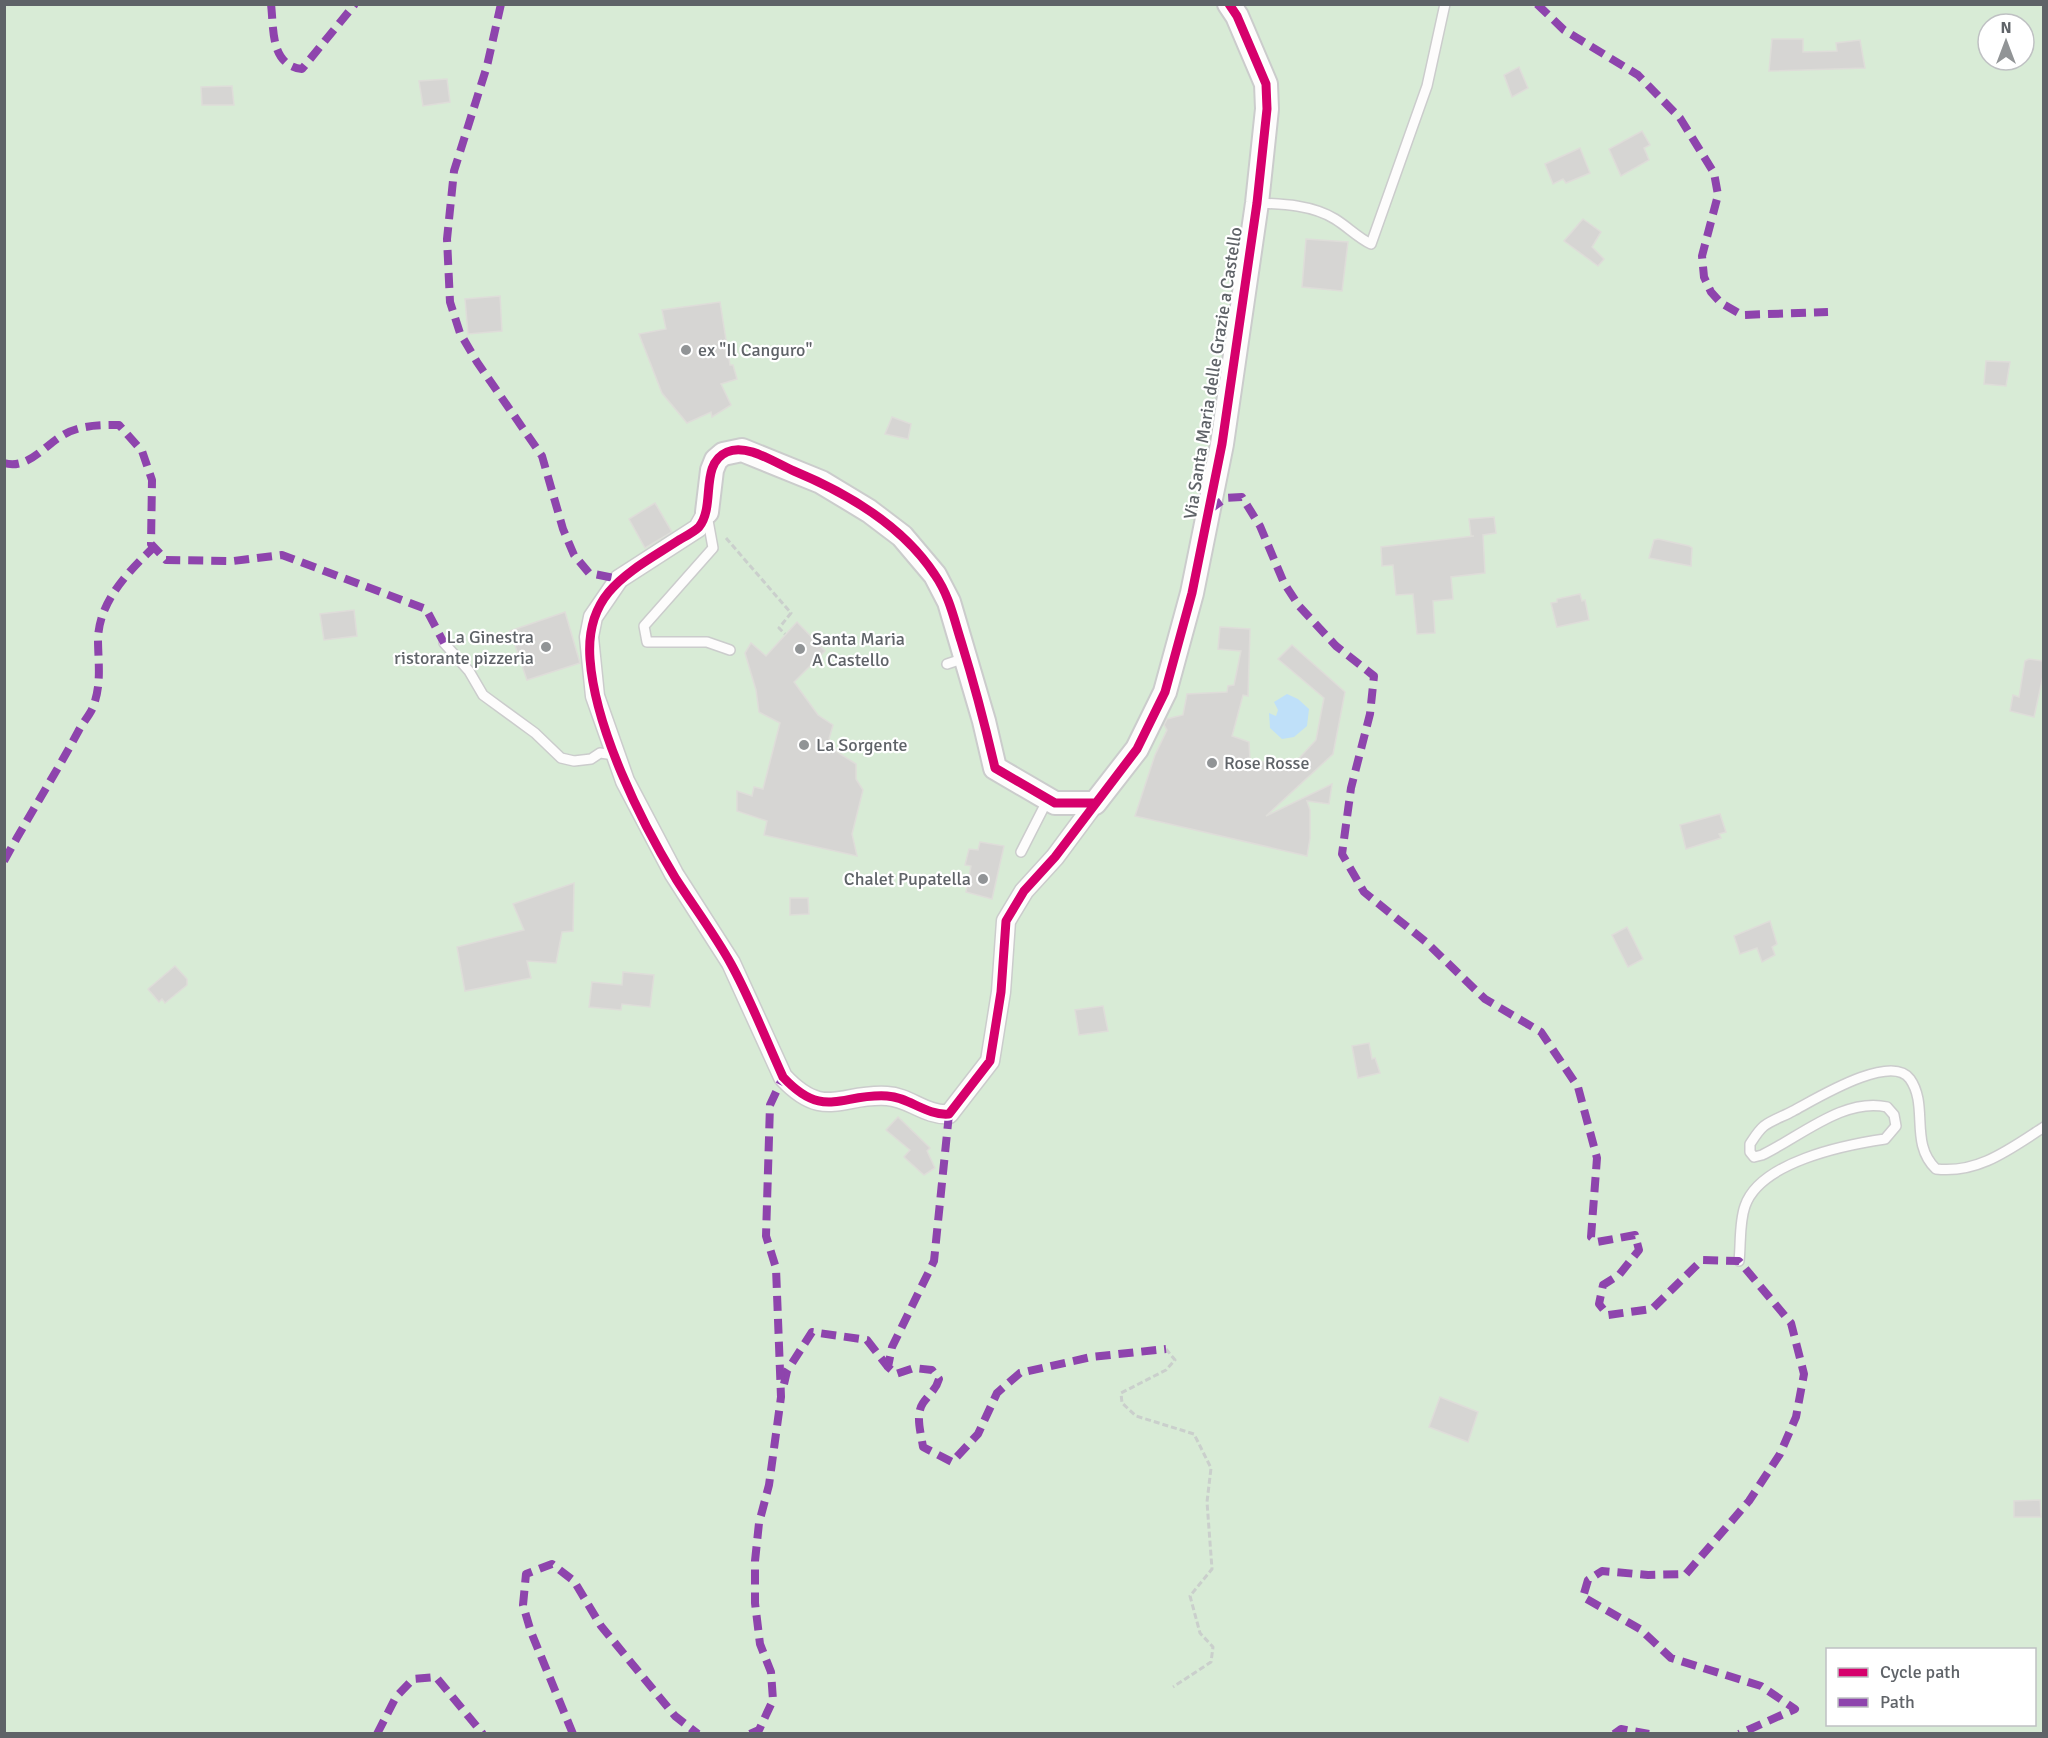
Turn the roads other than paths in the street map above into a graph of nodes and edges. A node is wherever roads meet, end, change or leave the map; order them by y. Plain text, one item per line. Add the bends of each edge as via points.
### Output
1 (1229, 4) edge
2 (1445, 4) edge
3 (1257, 203) junction
4 (707, 512) junction
5 (671, 637) dead end
6 (444, 643) dead end
7 (663, 644) junction
8 (730, 650) dead end
9 (615, 755) junction
10 (1048, 799) junction
11 (1095, 803) junction
12 (1022, 852) dead end
13 (2043, 1127) edge
14 (1739, 1261) dead end

1 - 3 street, Via Santa Maria delle Grazie a Castello via 1266,84
2 - 3 lane via 1427,86 1371,244 1311,208
3 - 11 street, Via Santa Maria delle Grazie a Castello via 1222,444 1192,593 1165,692 1137,749
4 - 7 lane via 713,548 644,626 647,642
4 - 9 street, Via Santa Maria delle Grazie a Castello via 698,528 619,579 593,617 589,637 595,696
4 - 10 street via 711,470 716,459 732,450 751,452 821,482 902,536 935,575 949,602 957,661 995,768
5 - 7 lane
6 - 9 lane via 469,671 483,695 535,733 561,758 574,761 591,759 600,753
7 - 8 lane via 707,642
9 - 11 street, Via Santa Maria delle Grazie a Castello via 674,874 731,963 783,1077 819,1102 889,1095 936,1115 949,1114 990,1061 1001,992 1006,921 1023,891 1055,857
10 - 11 street via 1055,803
10 - 12 lane
13 - 14 lane via 1989,1161 1966,1170 1936,1169 1927,1161 1921,1143 1916,1094 1910,1078 1899,1071 1882,1071 1844,1084 1764,1125 1750,1144 1750,1152 1754,1157 1762,1155 1844,1110 1861,1105 1887,1107 1896,1126 1885,1140 1822,1152 1758,1185 1745,1206

